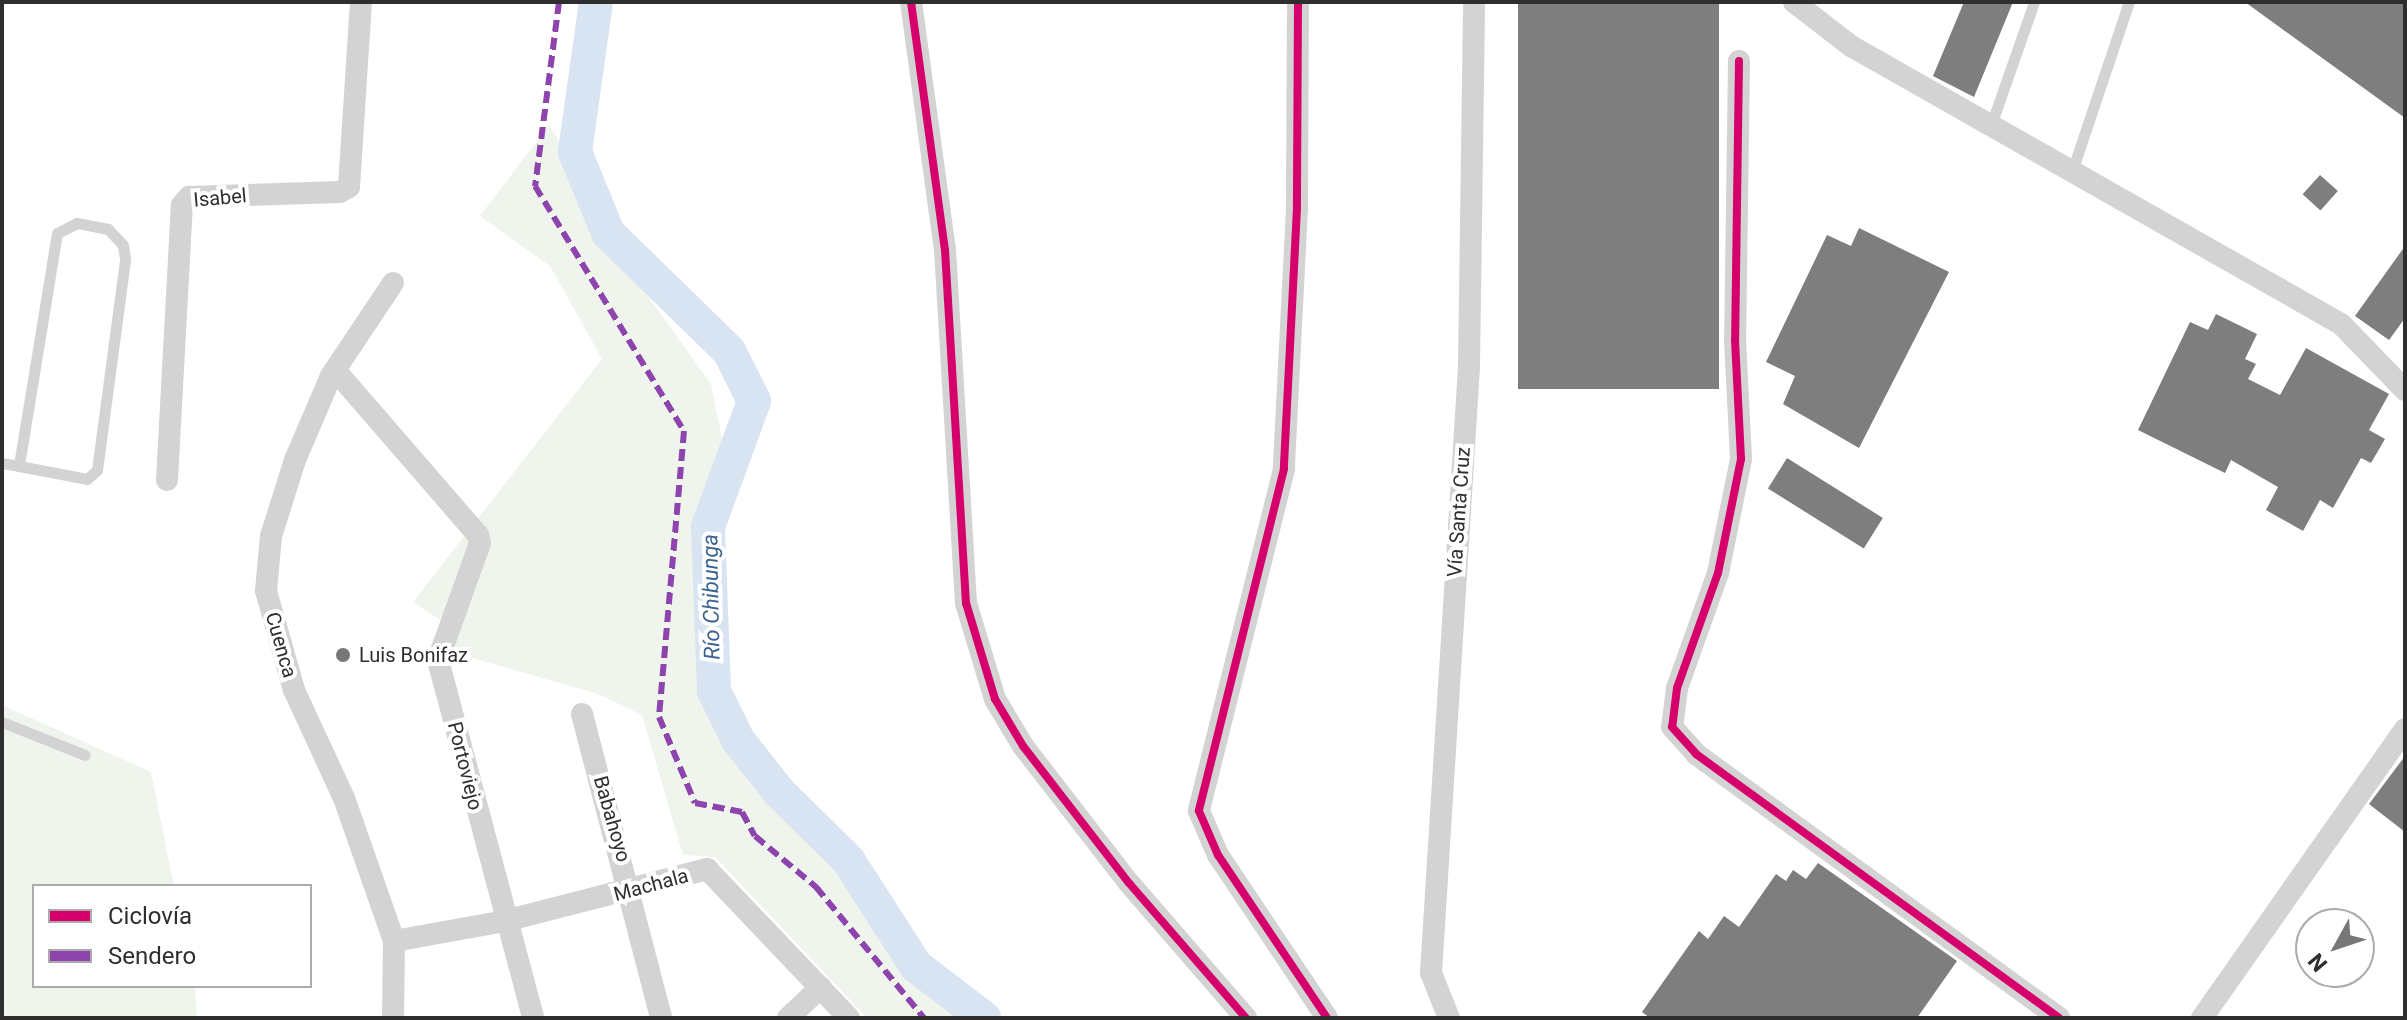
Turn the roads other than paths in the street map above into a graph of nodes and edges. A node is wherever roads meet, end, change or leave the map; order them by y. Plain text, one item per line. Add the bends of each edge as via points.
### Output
1 (361, 2) edge
2 (911, 2) edge
3 (1298, 2) edge
4 (1474, 2) edge
5 (1794, 2) edge
6 (2034, 2) edge
7 (2129, 2) edge
8 (1739, 61) dead end
9 (1991, 125) junction
10 (2072, 171) junction
11 (393, 283) dead end
12 (335, 370) junction
13 (2405, 390) edge
14 (2, 463) edge
15 (19, 466) junction
16 (167, 480) dead end
17 (582, 714) dead end
18 (2, 722) edge
19 (2405, 729) edge
20 (85, 755) dead end
21 (632, 891) junction
22 (505, 921) junction
23 (394, 941) junction
24 (821, 987) junction
25 (393, 1018) edge
26 (533, 1018) edge
27 (661, 1018) edge
28 (788, 1018) edge
29 (849, 1018) edge
30 (1246, 1018) edge
31 (1327, 1018) edge
32 (1449, 1018) edge
33 (2059, 1018) edge
34 (2202, 1018) edge

1 - 16 street, Isabel via 349,187 340,192 189,197 182,205
2 - 30 street via 945,250 966,603 995,699 1023,746 1129,883
3 - 31 street via 1297,208 1284,469 1199,811 1218,855
4 - 32 street, Vía Santa Cruz via 1469,367 1431,973
5 - 9 street via 1851,46
6 - 9 lane
7 - 10 lane
8 - 33 street via 1735,340 1741,459 1718,573 1677,688 1672,727 1696,754
9 - 10 street
10 - 13 street via 2341,324
11 - 12 street, Cuenca
12 - 22 street, Portoviejo via 467,521 480,543 438,660
12 - 23 street, Cuenca via 295,460 271,536 266,591 294,690 344,798
14 - 15 lane
15 - 15 lane via 87,479 97,470 125,259 123,245 108,229 77,223 57,233
17 - 21 street, Babahoyo
18 - 20 lane
19 - 34 street
21 - 22 street, Machala
21 - 24 street, Machala via 707,869
21 - 27 street, Babahoyo
22 - 23 street, Machala
22 - 26 street, Portoviejo
23 - 25 street, Cuenca
24 - 28 street
24 - 29 street, Machala

